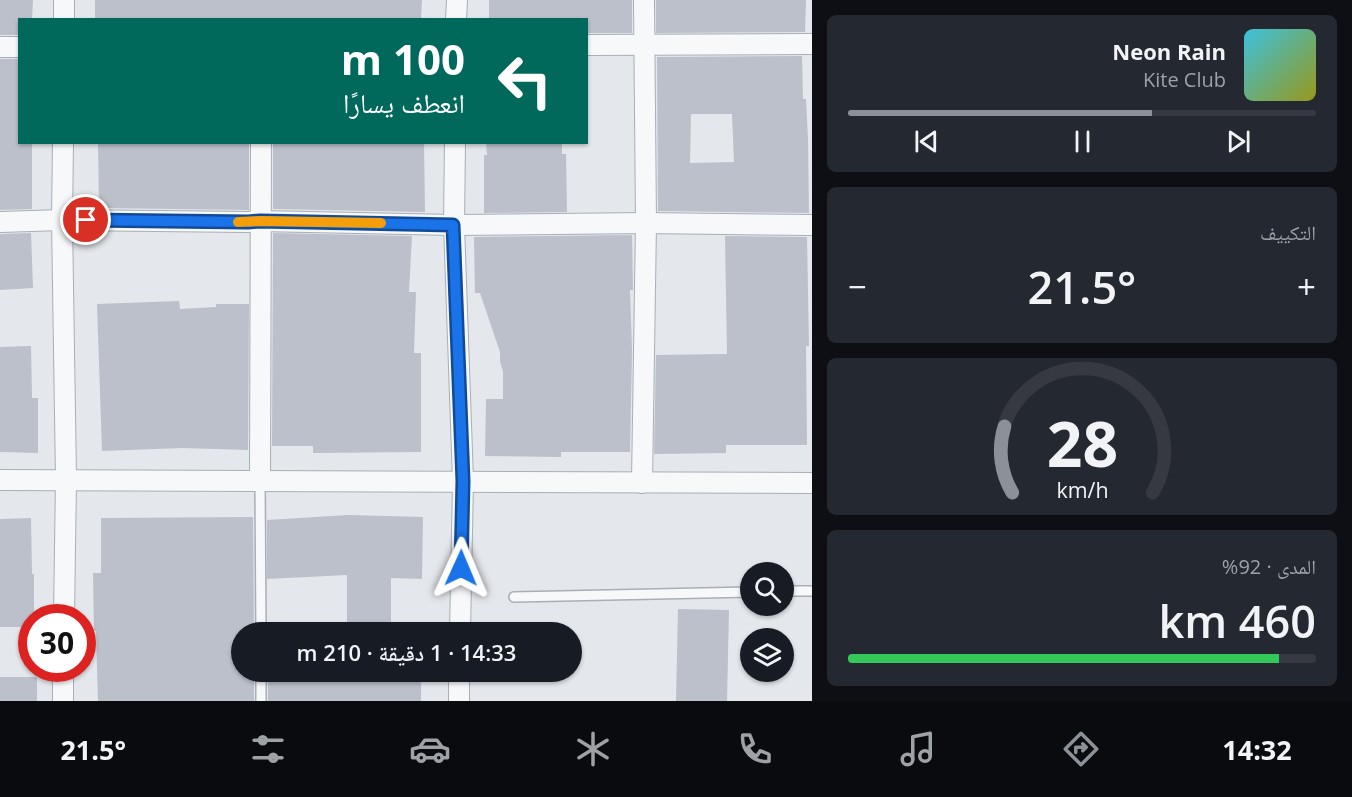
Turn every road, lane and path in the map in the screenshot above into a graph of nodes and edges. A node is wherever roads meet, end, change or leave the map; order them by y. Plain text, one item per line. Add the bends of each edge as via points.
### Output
1 (64, 0) edge
2 (457, 0) edge
3 (644, 0) edge
4 (64, 18) edge
5 (456, 18) edge
6 (644, 43) junction
7 (812, 44) edge
8 (588, 45) edge
9 (0, 47) edge
10 (18, 47) edge
11 (63, 144) edge
12 (261, 144) edge
13 (455, 144) edge
14 (62, 220) junction
15 (260, 221) junction
16 (0, 222) edge
17 (646, 223) junction
18 (453, 225) junction
19 (812, 225) edge
20 (66, 479) junction
21 (0, 480) edge
22 (260, 481) junction
23 (463, 481) junction
24 (642, 483) junction
25 (812, 483) edge
26 (794, 591) edge
27 (812, 591) edge
28 (740, 592) edge
29 (514, 597) dead end
30 (64, 604) edge
31 (261, 622) edge
32 (460, 622) edge
33 (63, 682) edge
34 (261, 682) edge
35 (459, 682) edge
36 (63, 701) edge
37 (261, 701) edge
38 (459, 701) edge

1 - 4 street
2 - 5 street
3 - 6 street
6 - 7 street
6 - 8 street
6 - 17 street
9 - 10 street
11 - 14 street
12 - 15 street
13 - 18 street
14 - 15 street
14 - 16 street
14 - 20 street
15 - 18 street
15 - 22 street
17 - 18 street
17 - 19 street
17 - 24 street
18 - 23 street
20 - 21 street
20 - 22 street
20 - 30 street
22 - 23 street
22 - 31 lane
23 - 24 street
23 - 32 street
24 - 25 street
26 - 27 lane
28 - 29 lane
33 - 36 street
34 - 37 lane
35 - 38 street

